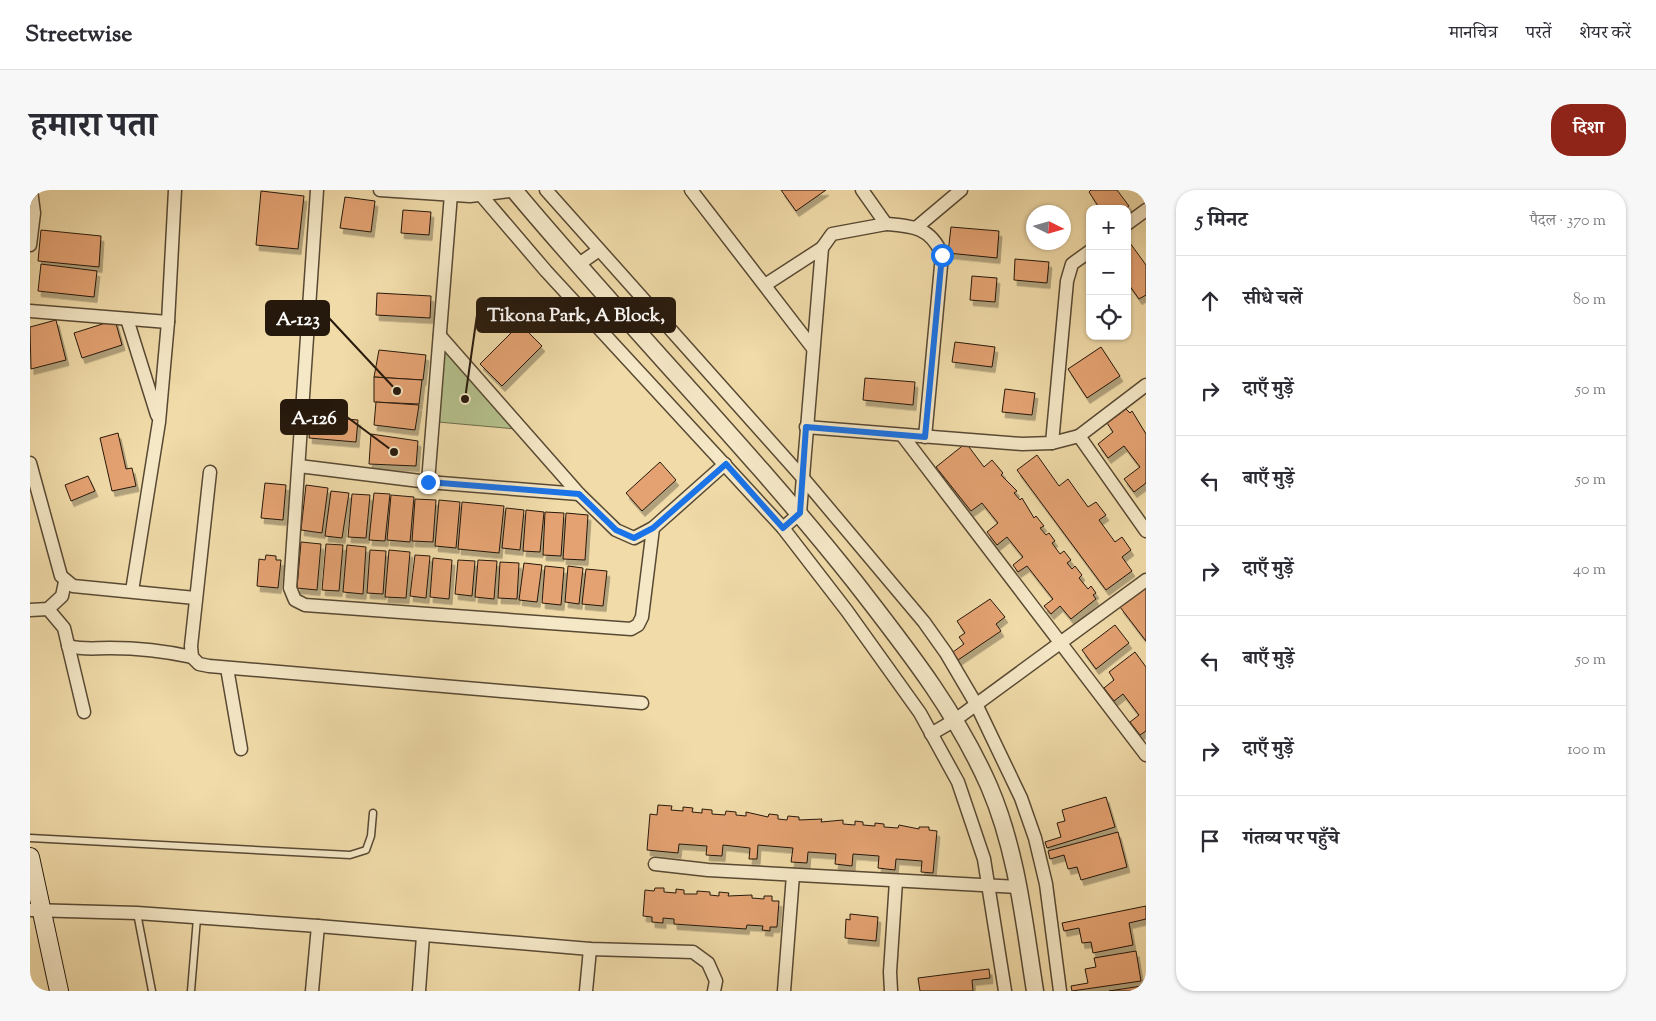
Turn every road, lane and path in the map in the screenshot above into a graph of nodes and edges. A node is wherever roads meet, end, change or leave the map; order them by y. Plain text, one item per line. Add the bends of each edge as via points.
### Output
1 (31, 190) edge
2 (176, 190) edge
3 (316, 190) edge
4 (380, 190) edge
5 (515, 190) edge
6 (546, 190) edge
7 (690, 190) edge
8 (862, 190) edge
9 (961, 190) edge
10 (479, 193) edge
11 (451, 194) junction
12 (1146, 210) edge
13 (1131, 221) edge
14 (886, 224) junction
15 (917, 226) junction
16 (30, 245) edge
17 (822, 248) junction
18 (599, 250) junction
19 (1086, 254) edge
20 (579, 264) junction
21 (764, 285) junction
22 (30, 311) edge
23 (127, 318) junction
24 (168, 322) junction
25 (440, 336) junction
26 (812, 347) junction
27 (1146, 385) edge
28 (159, 422) junction
29 (806, 427) junction
30 (902, 435) junction
31 (1079, 436) junction
32 (925, 437) junction
33 (1052, 444) junction
34 (30, 463) edge
35 (726, 464) junction
36 (299, 466) junction
37 (210, 472) dead end
38 (803, 478) junction
39 (428, 482) junction
40 (579, 494) junction
41 (800, 513) junction
42 (653, 528) junction
43 (783, 528) junction
44 (1146, 531) edge
45 (1146, 580) edge
46 (65, 582) junction
47 (132, 591) junction
48 (195, 598) junction
49 (48, 609) junction
50 (30, 610) edge
51 (1060, 641) junction
52 (68, 646) junction
53 (192, 657) junction
54 (227, 668) junction
55 (642, 703) dead end
56 (976, 704) junction
57 (84, 712) dead end
58 (955, 720) junction
59 (931, 734) junction
60 (242, 749) dead end
61 (1146, 755) edge
62 (373, 813) dead end
63 (30, 838) edge
64 (30, 857) edge
65 (656, 864) dead end
66 (793, 875) junction
67 (896, 881) junction
68 (987, 885) junction
69 (1018, 887) junction
70 (35, 910) edge
71 (137, 913) junction
72 (197, 918) junction
73 (318, 926) junction
74 (424, 936) junction
75 (590, 949) junction
76 (59, 991) edge
77 (152, 991) edge
78 (190, 991) edge
79 (312, 991) edge
80 (420, 991) edge
81 (586, 991) edge
82 (714, 991) edge
83 (784, 991) edge
84 (891, 991) edge
85 (1005, 991) edge
86 (1035, 991) edge
87 (1060, 991) edge

1 - 16 street via 34,213
2 - 24 street
3 - 36 street
4 - 11 street
5 - 10 street
5 - 20 street
6 - 18 street
7 - 21 street
8 - 14 street
9 - 15 street
10 - 11 street
10 - 35 street via 553,278
11 - 25 street
12 - 13 street
14 - 15 street
14 - 17 street via 832,234
15 - 32 street via 937,244 942,255
17 - 21 street
17 - 26 street
18 - 20 street
18 - 38 street
19 - 33 street via 1072,264 1067,281
20 - 41 street
21 - 26 street
22 - 23 street
23 - 24 street
23 - 28 street
24 - 28 street
25 - 39 street
25 - 40 street
26 - 29 street
27 - 31 street
28 - 47 street
29 - 30 street
29 - 38 street
30 - 32 street
30 - 51 street
31 - 33 street
31 - 44 street
32 - 33 street
34 - 46 street
35 - 42 street
35 - 43 street
36 - 39 street
36 - 42 street via 290,588 295,600 305,605 631,629 642,617
37 - 48 street
38 - 41 street
38 - 56 street via 924,622
39 - 40 street
40 - 42 street via 624,535 634,538
41 - 43 street
41 - 58 street via 916,659
43 - 59 street via 847,611 920,713
45 - 51 street
46 - 47 street via 73,586
46 - 49 street via 62,596
47 - 48 street
48 - 53 street
49 - 50 street
49 - 52 street via 64,628
51 - 56 street
51 - 61 street
52 - 53 street via 90,650 150,650
52 - 57 street
53 - 54 street via 199,664
54 - 55 street
54 - 60 street
56 - 58 street
56 - 87 street via 1021,798 1035,838 1046,884
58 - 59 street
58 - 69 street via 988,785 1006,832
59 - 68 street via 958,782 984,859
62 - 63 lane via 369,844 361,853 350,855
64 - 70 main road
65 - 66 street
66 - 67 street
66 - 83 street
67 - 68 street
67 - 84 street
68 - 69 street
68 - 85 street
69 - 86 street
70 - 71 street
70 - 76 main road
71 - 72 street
71 - 77 lane
72 - 73 street
72 - 78 lane
73 - 74 street
73 - 79 street
74 - 75 street
74 - 80 street
75 - 81 street
75 - 82 street via 693,952 708,962 716,981

